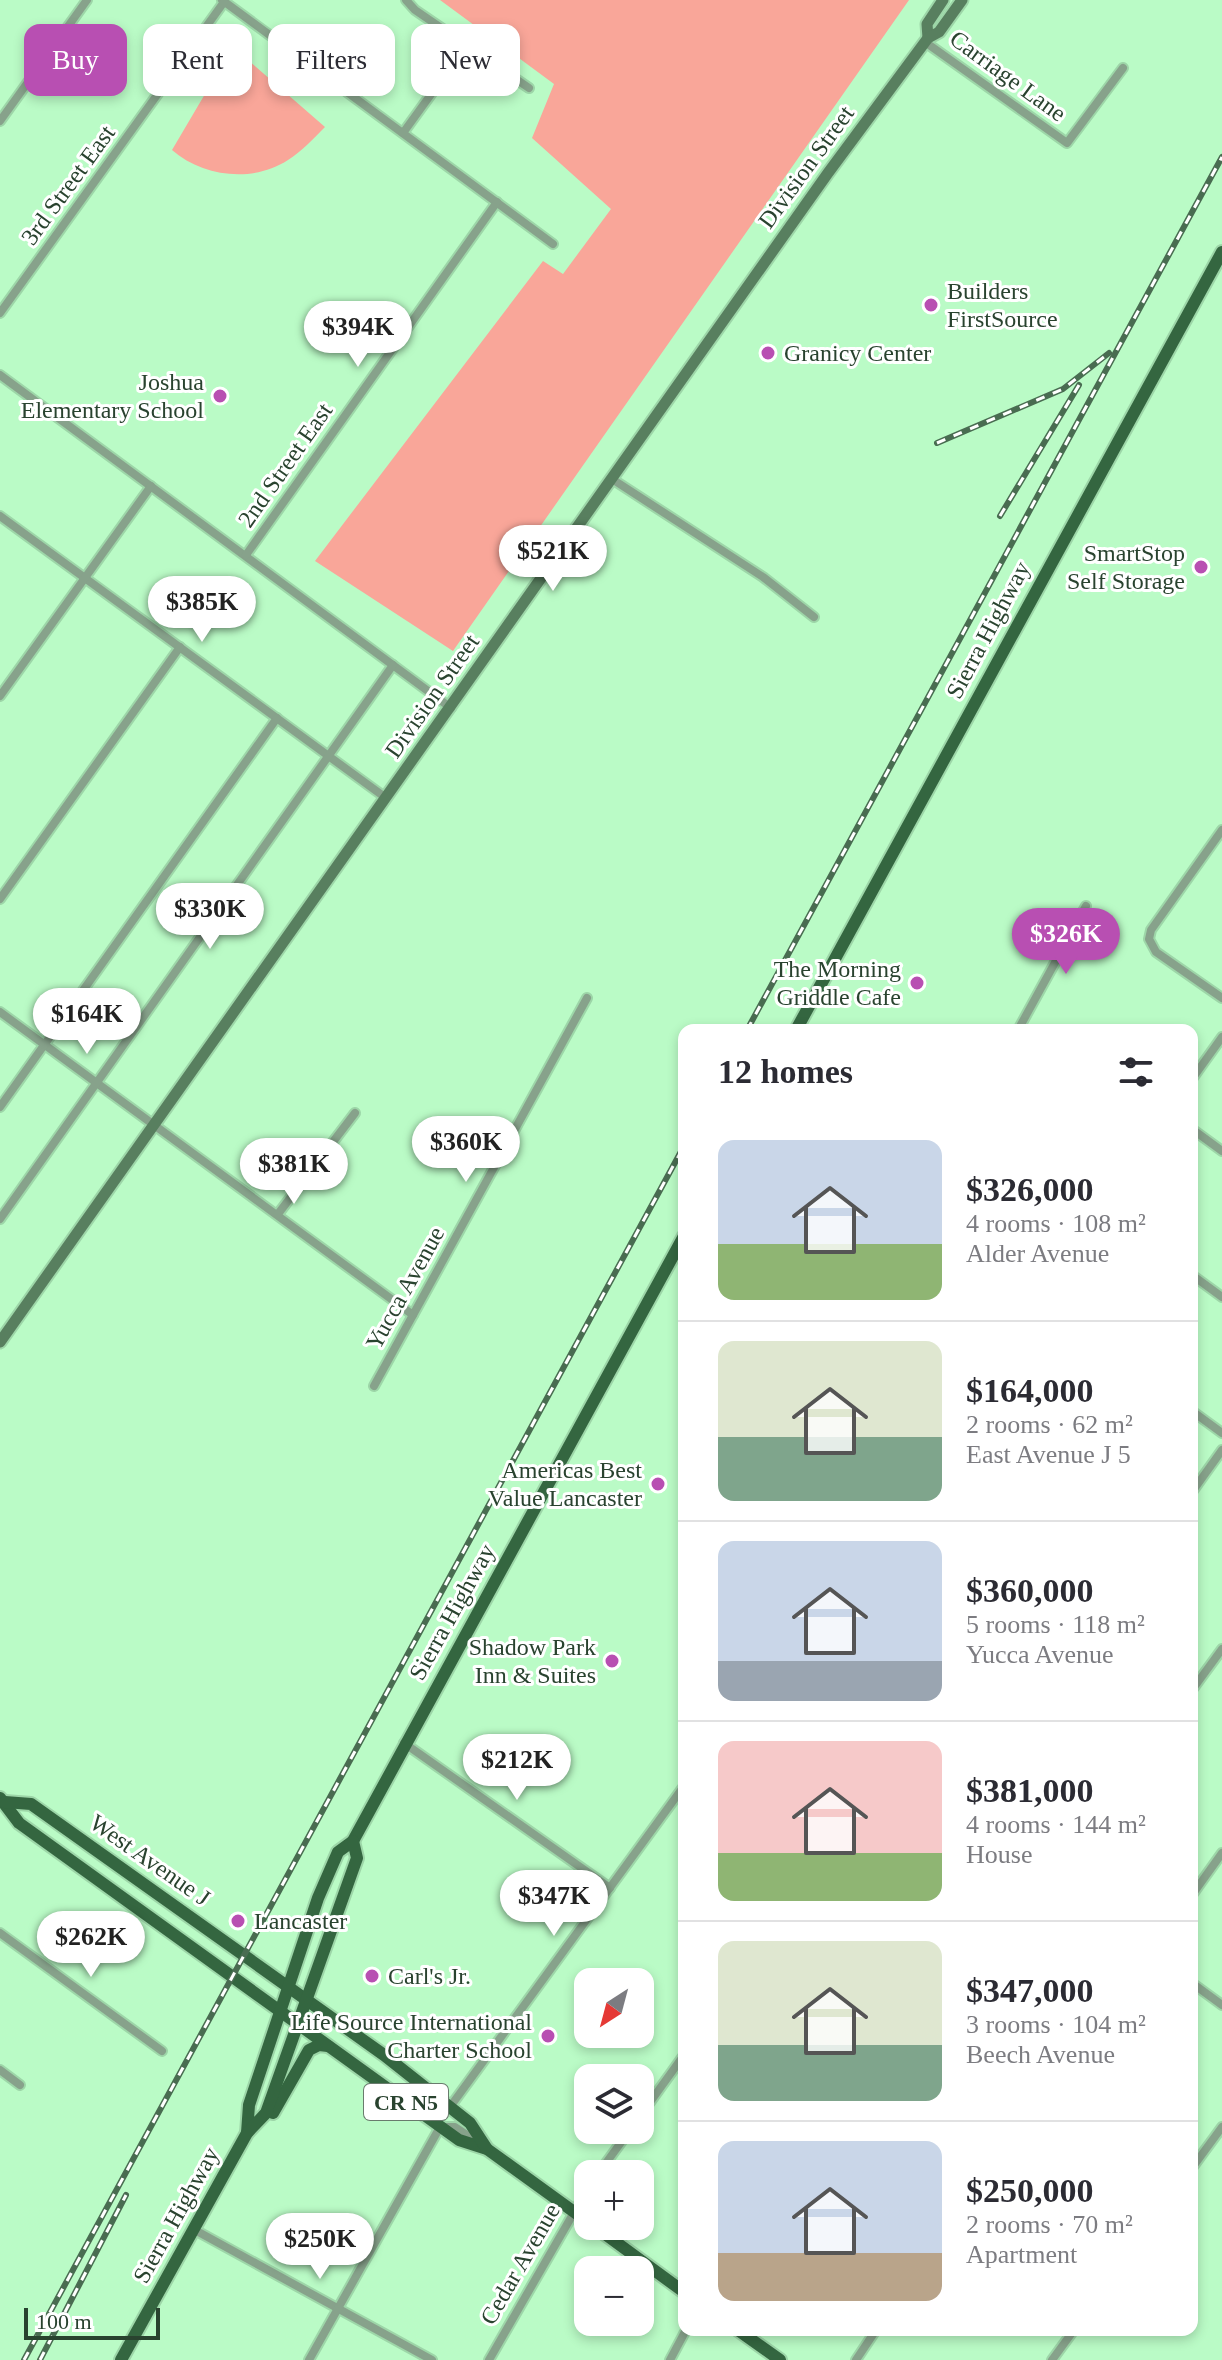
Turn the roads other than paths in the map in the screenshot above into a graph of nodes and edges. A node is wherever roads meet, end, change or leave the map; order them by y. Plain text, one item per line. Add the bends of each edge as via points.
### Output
1 (87, 0) edge
2 (406, 0) edge
3 (943, 0) edge
4 (962, 0) edge
5 (223, 1) edge
6 (435, 24) edge
7 (927, 40) junction
8 (1123, 68) dead end
9 (520, 82) edge
10 (529, 88) dead end
11 (430, 96) edge
12 (0, 121) edge
13 (403, 133) junction
14 (497, 202) junction
15 (553, 244) dead end
16 (1222, 252) edge
17 (0, 313) edge
18 (0, 375) edge
19 (612, 479) junction
20 (151, 486) junction
21 (0, 516) edge
22 (246, 555) junction
23 (84, 577) junction
24 (814, 617) dead end
25 (180, 647) junction
26 (393, 665) junction
27 (0, 696) edge
28 (451, 708) junction
29 (277, 718) junction
30 (329, 756) junction
31 (386, 798) junction
32 (1222, 830) edge
33 (0, 899) edge
34 (1086, 906) dead end
35 (587, 998) dead end
36 (1222, 998) edge
37 (0, 1012) edge
38 (803, 1024) edge
39 (1021, 1024) edge
40 (1222, 1037) edge
41 (44, 1045) junction
42 (1198, 1071) edge
43 (96, 1083) junction
44 (0, 1107) edge
45 (355, 1113) dead end
46 (155, 1126) junction
47 (1198, 1133) edge
48 (1222, 1151) edge
49 (278, 1214) junction
50 (0, 1219) edge
51 (678, 1247) edge
52 (1198, 1279) edge
53 (1222, 1297) edge
54 (413, 1315) junction
55 (0, 1342) edge
56 (374, 1386) dead end
57 (1198, 1415) edge
58 (1222, 1433) edge
59 (1222, 1450) edge
60 (1198, 1484) edge
61 (1222, 1649) edge
62 (1198, 1682) edge
63 (404, 1743) junction
64 (678, 1794) edge
65 (2, 1803) edge
66 (353, 1841) junction
67 (1222, 1853) edge
68 (1198, 1887) edge
69 (610, 1888) junction
70 (0, 1933) edge
71 (288, 1985) junction
72 (1198, 1987) edge
73 (306, 1998) junction
74 (1222, 2005) edge
75 (280, 2011) junction
76 (297, 2024) junction
77 (328, 2046) junction
78 (162, 2051) dead end
79 (678, 2063) edge
80 (0, 2070) edge
81 (20, 2085) dead end
82 (654, 2097) edge
83 (450, 2107) junction
84 (440, 2127) junction
85 (1222, 2127) edge
86 (247, 2133) junction
87 (487, 2149) junction
88 (1198, 2160) edge
89 (573, 2210) joint
90 (193, 2229) junction
91 (613, 2240) edge
92 (678, 2288) edge
93 (337, 2308) junction
94 (683, 2336) edge
95 (746, 2336) edge
96 (872, 2336) edge
97 (1070, 2336) edge
98 (121, 2360) edge
99 (309, 2360) edge
100 (432, 2360) edge
101 (489, 2360) edge
102 (670, 2360) edge
103 (780, 2360) edge
104 (856, 2360) edge
105 (1052, 2360) edge

1 - 12 street
2 - 6 street
3 - 7 main road, Division Street via 927,24
4 - 7 main road, Division Street
5 - 13 street
5 - 17 street, 3rd Street East
7 - 8 street, Carriage Lane via 1067,143
7 - 19 main road, Division Street
9 - 10 street
11 - 13 street
13 - 14 street
14 - 15 street
14 - 22 street, 2nd Street East
16 - 38 main road, Sierra Highway
18 - 20 street
19 - 24 street via 763,577
19 - 28 main road, Division Street
20 - 22 street
20 - 23 street
21 - 23 street
22 - 26 street
23 - 25 street
23 - 27 street
25 - 29 street
25 - 33 street
26 - 28 street
26 - 30 street
28 - 31 main road, Division Street
29 - 30 street
29 - 41 street
30 - 31 street
30 - 43 street
31 - 46 main road, Division Street
32 - 36 street via 1149,939 1156,952
34 - 39 street
35 - 54 street, Yucca Avenue
37 - 41 street
40 - 42 street
41 - 43 street
41 - 44 street
43 - 46 street
43 - 50 street
45 - 49 street
46 - 49 street
46 - 55 main road, Division Street
47 - 48 street
49 - 54 street
51 - 63 main road, Sierra Highway
52 - 53 street
54 - 56 street, Yucca Avenue
57 - 58 street
59 - 60 street
61 - 62 street
63 - 66 main road, Sierra Highway
63 - 69 street
64 - 69 street
65 - 71 main road, West Avenue J via 31,1804
65 - 75 main road, West Avenue J / CR N5 via 19,1823
66 - 71 main road, Sierra Highway via 338,1852
66 - 73 main road, Sierra Highway via 357,1858
67 - 68 street
69 - 83 street
70 - 78 street
71 - 73 main road, West Avenue J
71 - 75 main road, Sierra Highway
72 - 74 street
73 - 76 main road, Sierra Highway
73 - 83 main road, West Avenue J
75 - 76 main road, West Avenue J / CR N5
75 - 86 main road, Sierra Highway via 249,2105
76 - 77 main road, West Avenue J / CR N5
76 - 86 main road, Sierra Highway via 266,2113
77 - 84 main road, West Avenue J / CR N5
77 - 86 main road via 309,2050 264,2128
79 - 82 street
80 - 81 street
83 - 87 main road, West Avenue J via 470,2123
84 - 87 main road, West Avenue J / CR N5
84 - 93 street
85 - 88 street
86 - 90 main road, Sierra Highway
87 - 89 main road, West Avenue J / CR N5
89 - 101 street, Cedar Avenue
90 - 93 street
90 - 98 main road, Sierra Highway
91 - 92 main road
93 - 99 street
93 - 100 street
94 - 102 street
95 - 103 main road
96 - 104 street
97 - 105 street

